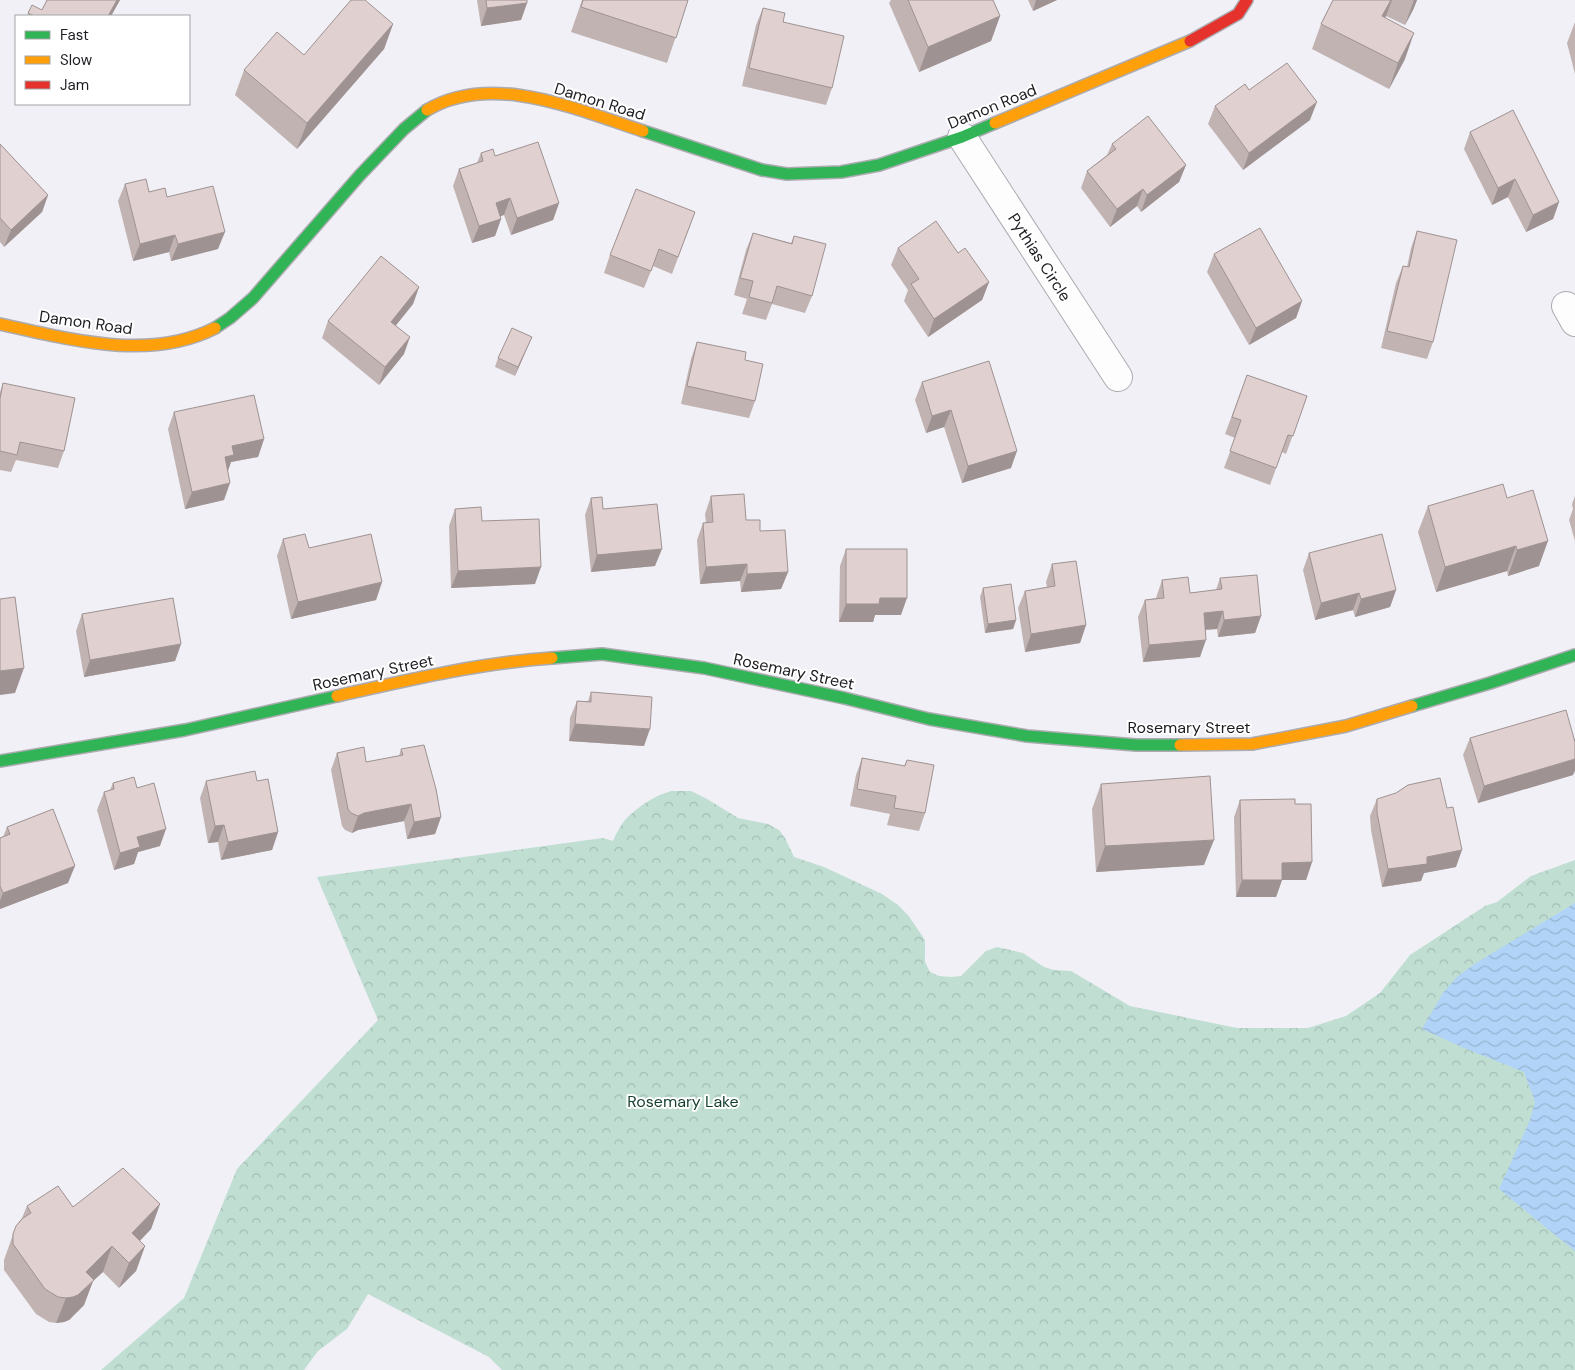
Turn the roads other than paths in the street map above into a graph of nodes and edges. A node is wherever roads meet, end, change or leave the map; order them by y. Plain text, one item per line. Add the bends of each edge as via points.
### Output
1 (1247, 0) edge
2 (962, 137) junction
3 (0, 324) edge
4 (1118, 378) dead end
5 (1575, 655) edge
6 (0, 761) edge

1 - 2 street, Damon Road via 1238,14 1186,43
2 - 3 street, Damon Road via 879,165 841,172 787,174 762,170 534,98 506,94 458,97 430,108 411,122 365,169 253,299 227,321 203,334 181,342 129,346
2 - 4 street, Pythias Circle
5 - 6 street, Rosemary Street via 1490,684 1346,726 1252,744 1136,745 1026,736 929,719 704,668 602,654 523,660 407,680 185,730

